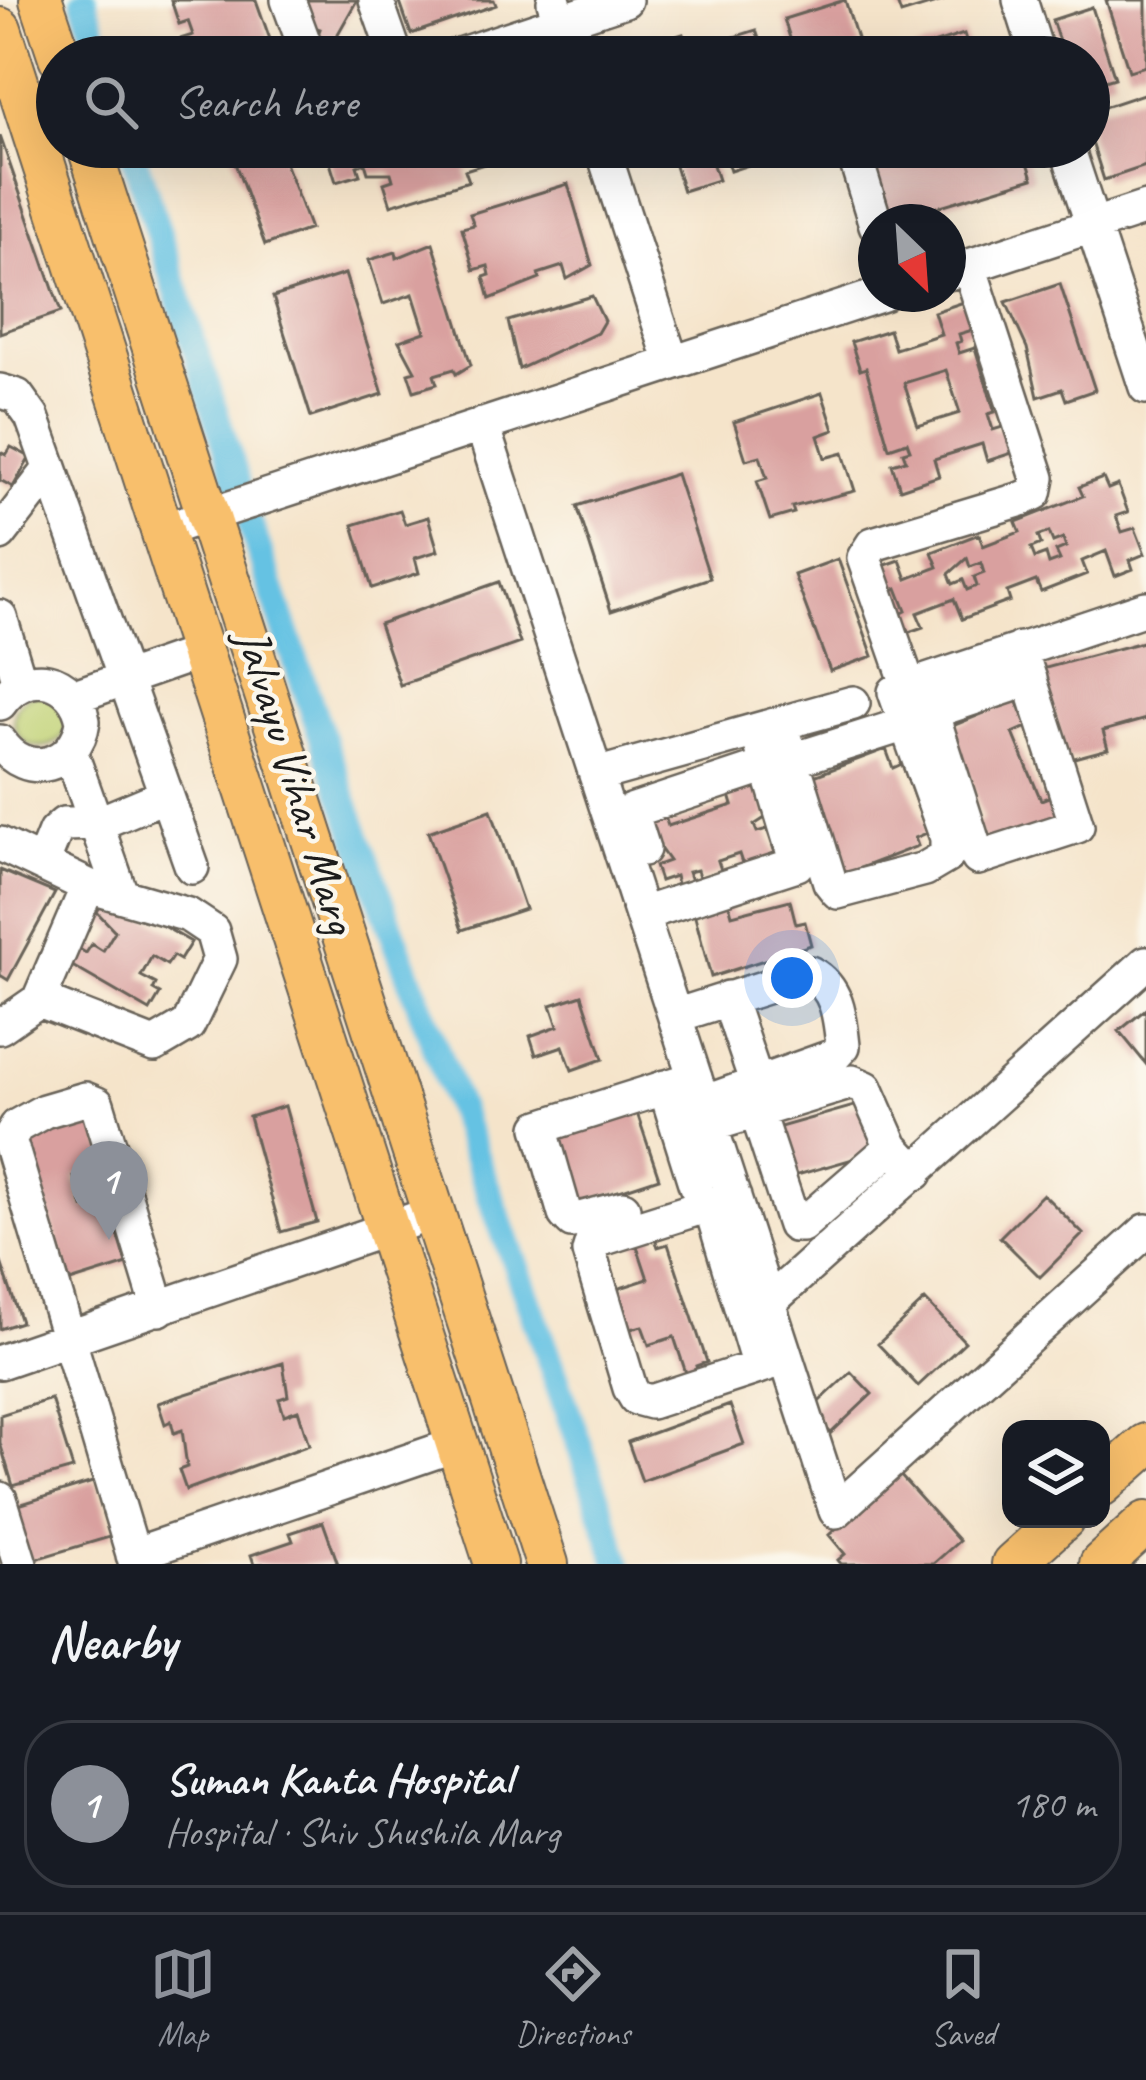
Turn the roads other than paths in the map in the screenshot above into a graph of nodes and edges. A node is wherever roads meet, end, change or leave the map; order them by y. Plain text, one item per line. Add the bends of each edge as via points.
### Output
1 (41, 0) edge
2 (288, 0) edge
3 (376, 0) edge
4 (625, 0) edge
5 (1020, 0) edge
6 (557, 11) edge
7 (0, 29) edge
8 (53, 36) edge
9 (301, 36) edge
10 (389, 36) edge
11 (500, 36) edge
12 (1031, 36) edge
13 (36, 63) edge
14 (7, 72) edge
15 (36, 157) edge
16 (40, 168) edge
17 (96, 168) edge
18 (609, 168) edge
19 (858, 168) edge
20 (1074, 168) edge
21 (870, 204) edge
22 (1146, 208) edge
23 (1093, 225) junction
24 (966, 266) edge
25 (966, 290) edge
26 (858, 302) edge
27 (672, 363) junction
28 (1146, 388) edge
29 (0, 391) edge
30 (482, 425) junction
31 (48, 472) junction
32 (218, 512) junction
33 (163, 530) junction
34 (0, 534) edge
35 (1146, 608) edge
36 (0, 617) edge
37 (207, 659) junction
38 (1025, 664) junction
39 (126, 687) junction
40 (10, 693) edge
41 (899, 700) junction
42 (78, 703) junction
43 (769, 727) junction
44 (70, 753) junction
45 (4, 758) edge
46 (780, 763) junction
47 (596, 775) junction
48 (166, 795) junction
49 (99, 823) junction
50 (0, 844) edge
51 (42, 864) junction
52 (192, 867) dead end
53 (88, 886) junction
54 (122, 894) junction
55 (652, 910) junction
56 (1146, 963) edge
57 (728, 998) junction
58 (39, 1000) junction
59 (675, 1016) junction
60 (0, 1026) edge
61 (756, 1097) junction
62 (693, 1098) junction
63 (892, 1147) junction
64 (916, 1174) junction
65 (717, 1191) junction
66 (434, 1213) junction
67 (388, 1228) junction
68 (1146, 1231) edge
69 (768, 1303) junction
70 (159, 1309) junction
71 (72, 1340) junction
72 (0, 1362) edge
73 (773, 1363) junction
74 (458, 1444) junction
75 (1146, 1445) edge
76 (1110, 1477) edge
77 (0, 1499) edge
78 (1146, 1522) edge
79 (1054, 1528) edge
80 (134, 1560) edge
81 (20, 1564) edge
82 (496, 1564) edge
83 (547, 1564) edge
84 (1013, 1564) edge
85 (1101, 1564) edge

1 - 8 main road
2 - 9 street
3 - 10 street
4 - 6 street
5 - 12 street
6 - 11 street
7 - 14 main road, Jalvayu Vihar Marg
13 - 14 street
14 - 15 main road, Jalvayu Vihar Marg
16 - 33 main road, Jalvayu Vihar Marg
17 - 32 main road, Jalvayu Vihar Marg
18 - 27 street
19 - 21 street
20 - 23 street
22 - 23 street
23 - 24 street
23 - 28 street
25 - 41 street via 1038,478 1035,493 1022,499 873,544 864,558
26 - 27 street
27 - 30 street
29 - 31 street via 17,396 32,416
30 - 32 street
30 - 47 street
31 - 34 street
31 - 39 street
32 - 33 street
32 - 66 main road, Jalvayu Vihar Marg
33 - 37 main road, Jalvayu Vihar Marg
35 - 38 street
36 - 40 street
37 - 39 street
37 - 67 main road, Jalvayu Vihar Marg
38 - 41 street
38 - 41 street via 1077,826 978,858
39 - 42 street
39 - 48 street
40 - 42 street via 50,680
41 - 43 street
41 - 46 street
41 - 46 street via 947,838 946,856 926,869 838,892
42 - 44 street via 82,733
43 - 46 street
43 - 47 street
44 - 45 street via 35,766
44 - 49 street
46 - 55 street via 797,863
46 - 55 street via 631,811
47 - 55 street
48 - 49 street
48 - 52 street
49 - 51 street via 64,824
49 - 54 street
50 - 51 street
51 - 53 street
53 - 54 street
53 - 58 street
54 - 58 street via 188,915 212,932 220,958 188,1025 154,1045
55 - 59 street
56 - 64 street
57 - 59 street
57 - 61 street
57 - 61 street via 810,973 839,1009 843,1046 834,1056
58 - 60 street
59 - 62 street
61 - 62 street
61 - 63 street via 853,1082 866,1088
61 - 63 street via 794,1225
62 - 65 street
62 - 65 street
62 - 65 street via 540,1127 565,1214 578,1222
63 - 64 street
64 - 69 street
65 - 69 street
65 - 73 street
65 - 73 street via 592,1242 630,1388 651,1402
66 - 67 street
66 - 83 main road, Jalvayu Vihar Marg
67 - 70 street
67 - 74 main road, Jalvayu Vihar Marg
68 - 73 street via 836,1511
69 - 73 street
70 - 71 street
70 - 71 street via 102,1111 85,1099 44,1111 9,1139
71 - 72 street
71 - 80 street
74 - 80 street
74 - 82 main road, Jalvayu Vihar Marg
75 - 76 main road
77 - 81 street
78 - 85 main road
79 - 84 main road

